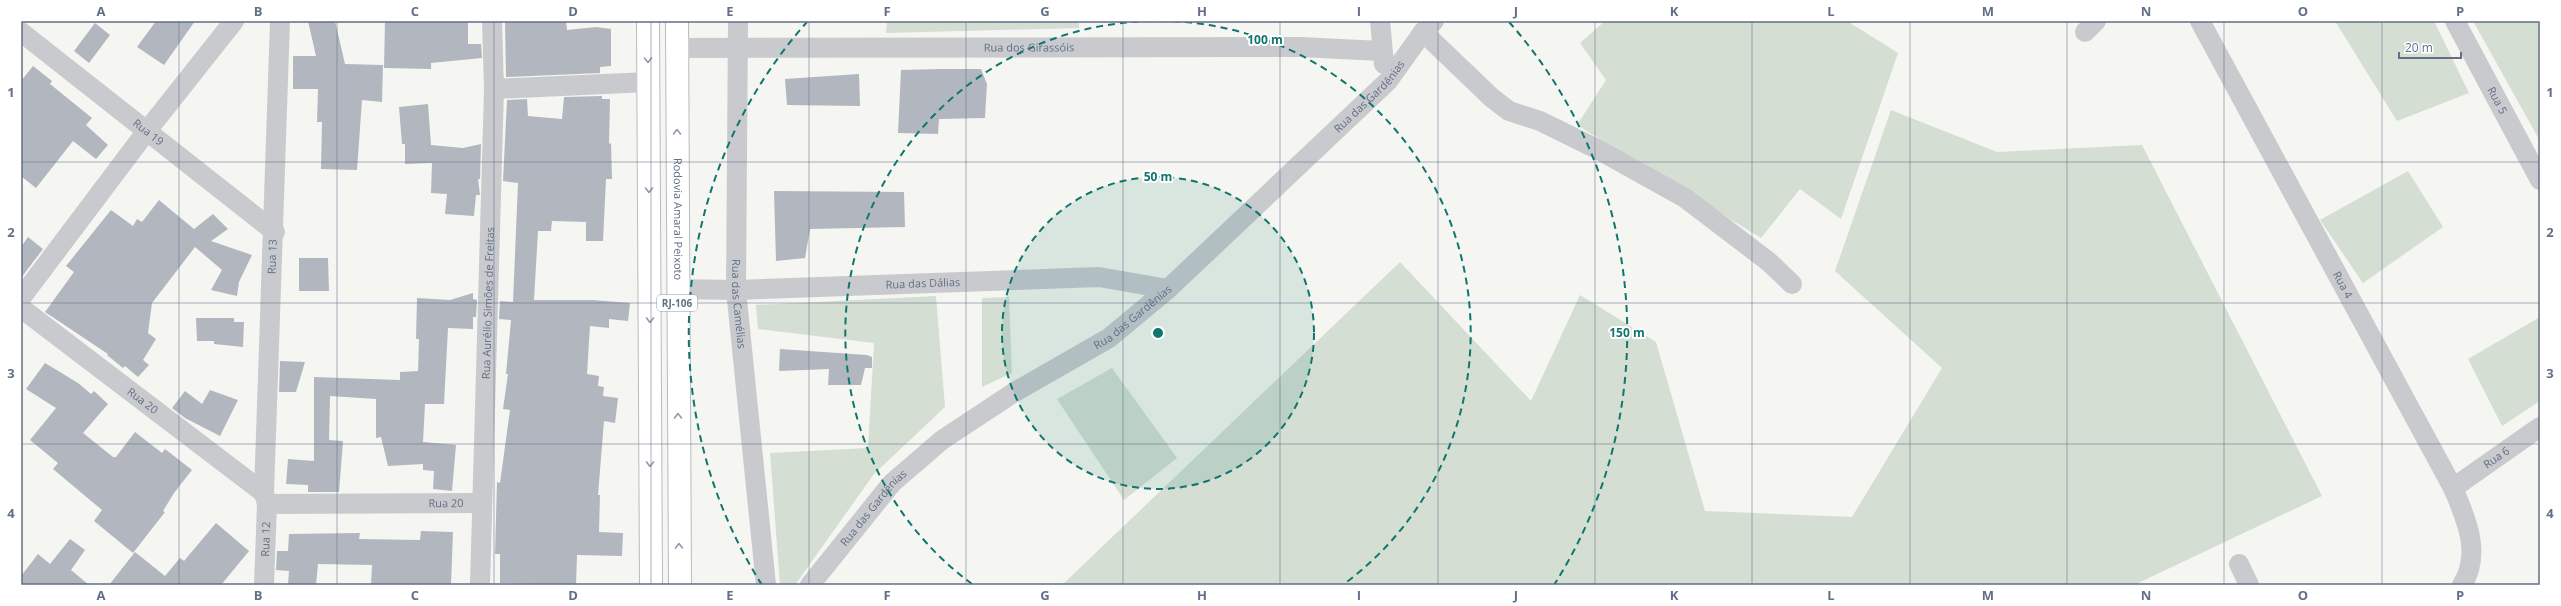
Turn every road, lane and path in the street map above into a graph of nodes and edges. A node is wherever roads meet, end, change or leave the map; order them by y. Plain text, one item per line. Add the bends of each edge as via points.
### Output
1 (234, 21) edge
2 (280, 21) edge
3 (492, 21) edge
4 (648, 21) edge
5 (677, 21) edge
6 (738, 21) edge
7 (1380, 21) edge
8 (2200, 21) edge
9 (2455, 21) edge
10 (1429, 26) edge
11 (21, 32) edge
12 (677, 48) junction
13 (738, 48) junction
14 (1381, 51) junction
15 (649, 82) junction
16 (1388, 82) junction
17 (494, 89) junction
18 (146, 132) junction
19 (2539, 177) edge
20 (275, 232) junction
21 (1792, 284) dead end
22 (677, 289) junction
23 (1168, 289) junction
24 (736, 290) junction
25 (21, 298) edge
26 (21, 308) edge
27 (2540, 427) edge
28 (2453, 488) junction
29 (266, 498) junction
30 (482, 503) junction
31 (2239, 564) dead end
32 (264, 585) edge
33 (480, 585) edge
34 (651, 585) edge
35 (680, 585) edge
36 (766, 585) edge
37 (810, 585) edge
38 (2248, 585) edge
39 (2462, 585) edge

1 - 18 street
2 - 20 street, Rua 13
3 - 17 street, Rua Aurélio Simões de Freitas
4 -> 15 highway, RJ-106
5 - 12 highway, Rodovia Amaral Peixoto / RJ-106
6 - 13 street, Rua das Camélias
7 - 14 street
8 - 28 street, Rua 4
9 - 19 street, Rua 5
10 - 16 street, Rua das Gardênias
10 - 21 street via 1492,98 1509,111 1540,121 1599,150 1685,198 1769,262
11 - 18 street, Rua 19
12 - 13 street, Rua dos Girassóis
22 -> 12 highway, Rodovia Amaral Peixoto / RJ-106
13 - 14 street, Rua dos Girassóis via 1300,47
13 - 24 street, Rua das Camélias
14 - 16 street
15 - 17 street
15 -> 34 highway, RJ-106
16 - 23 street, Rua das Gardênias
17 - 30 street, Rua Aurélio Simões de Freitas
18 - 20 street, Rua 19
18 - 25 street
20 - 29 street, Rua 13
22 - 24 street, Rua das Dálias
35 -> 22 highway, Rodovia Amaral Peixoto / RJ-106
23 - 24 street, Rua das Dálias via 1099,278
23 - 37 street, Rua das Gardênias via 1109,338 1013,392 942,440 892,483
24 - 36 street, Rua das Camélias
26 - 29 street, Rua 20
27 - 28 street, Rua 6
28 - 39 street, Rua 4 via 2468,523 2472,553 2466,579
29 - 30 street, Rua 20
29 - 32 street, Rua 12
30 - 33 street, Rua Aurélio Simões de Freitas
31 - 38 street

